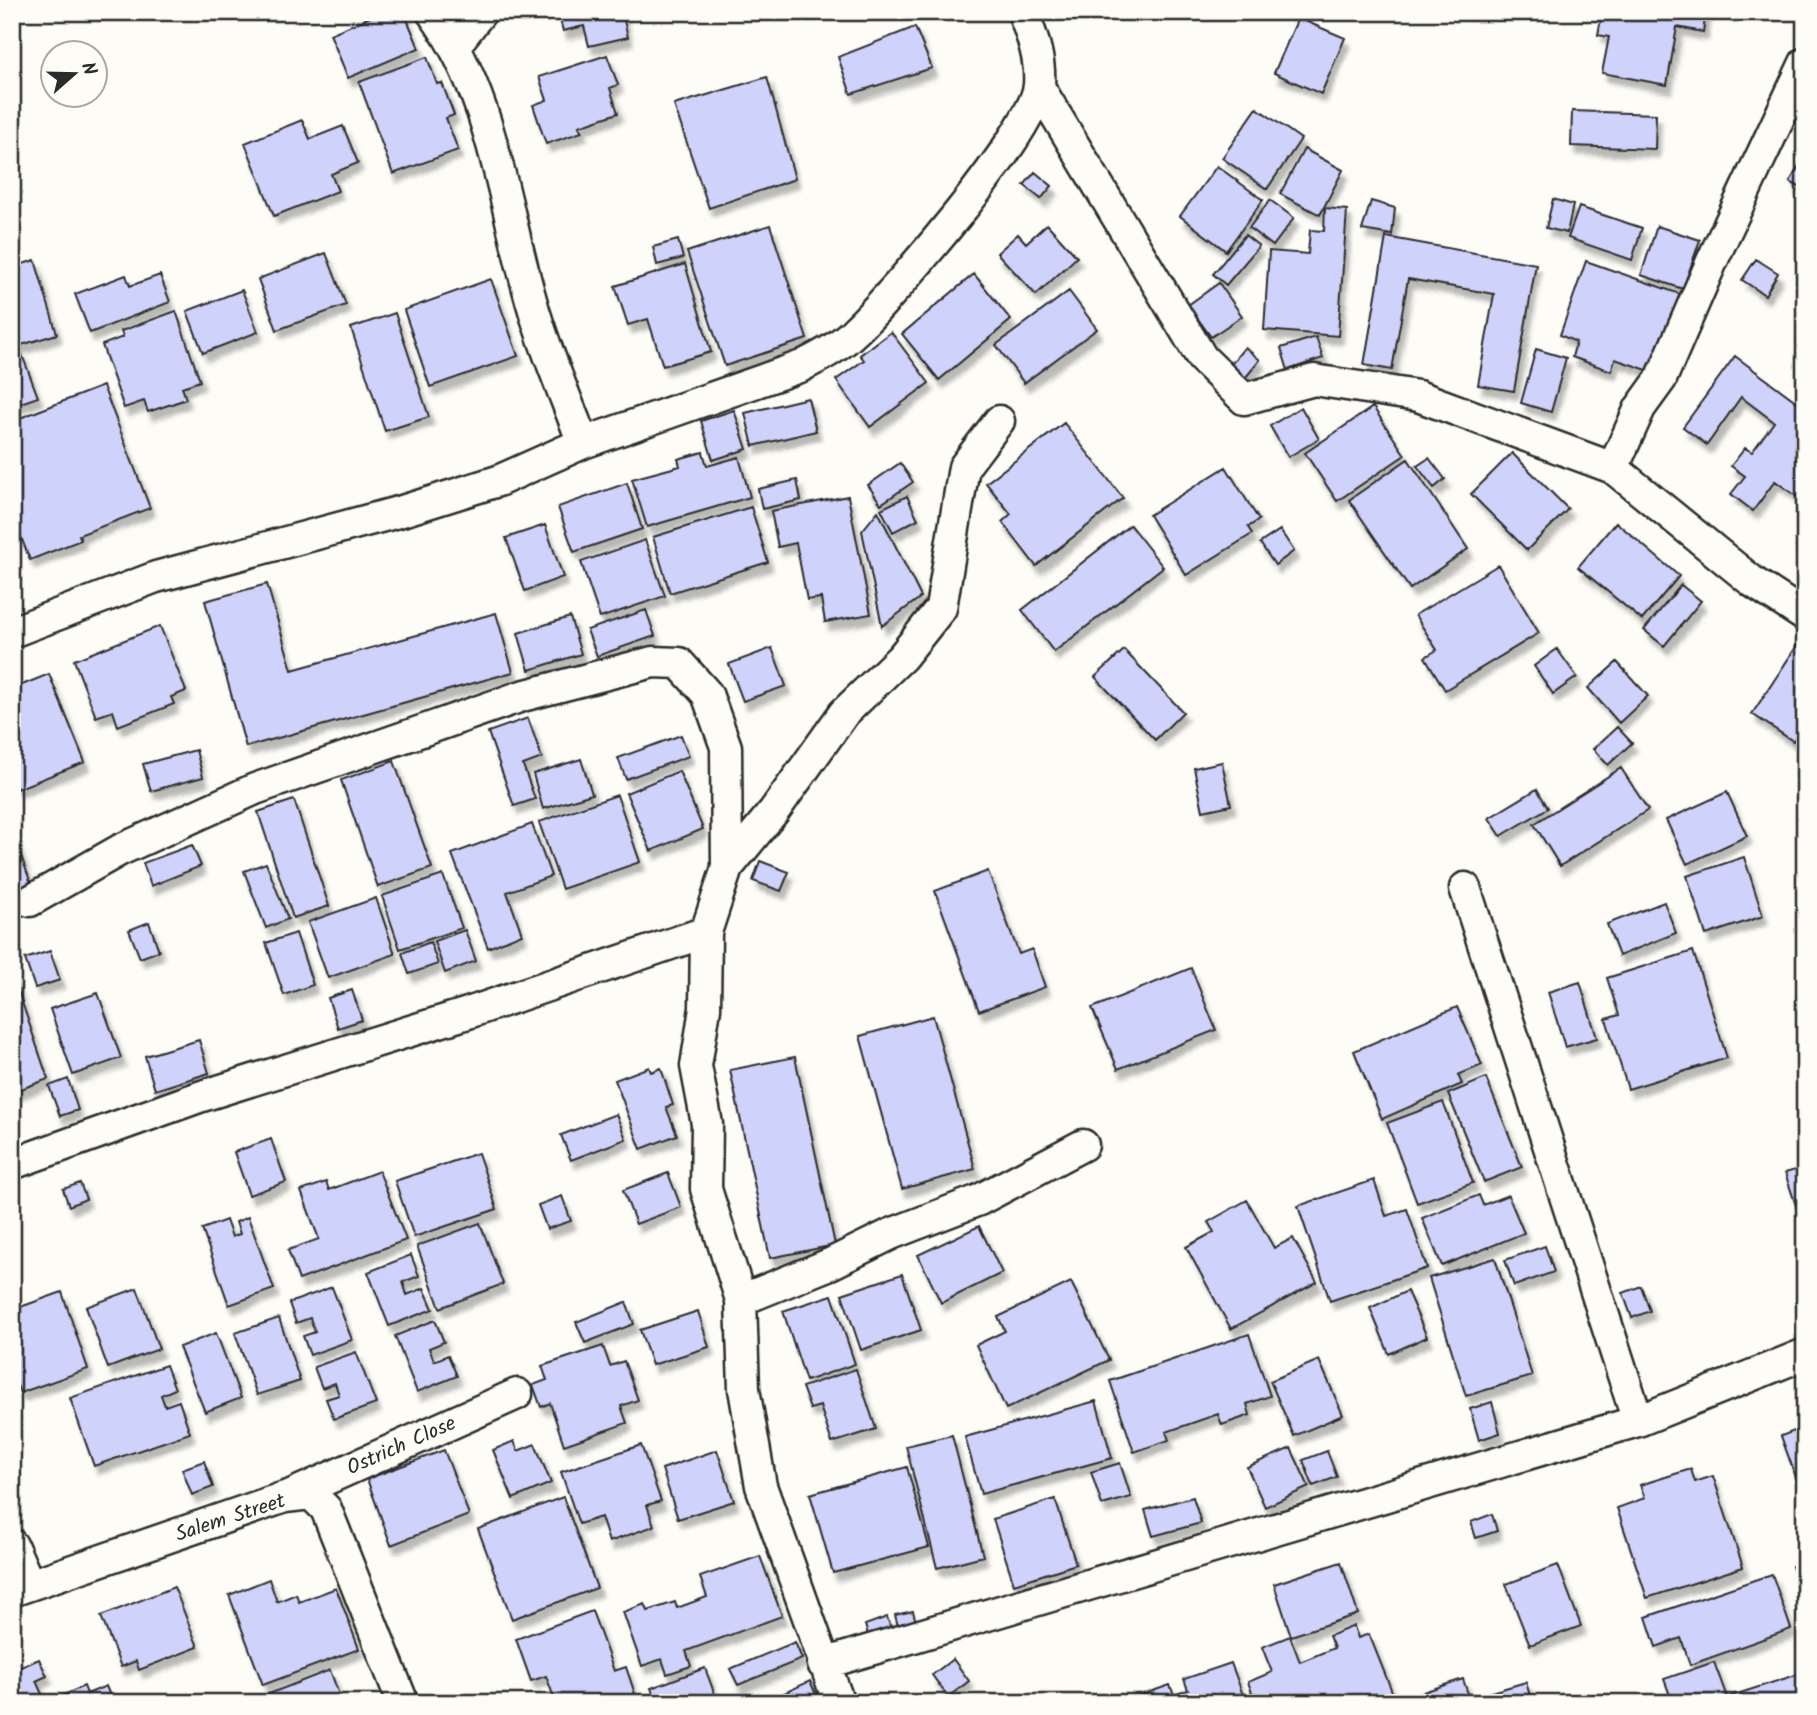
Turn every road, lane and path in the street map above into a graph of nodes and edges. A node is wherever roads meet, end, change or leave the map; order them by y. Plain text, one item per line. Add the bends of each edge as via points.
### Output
1 (432, 12) edge
2 (481, 12) edge
3 (1023, 12) edge
4 (456, 44) junction
5 (1805, 63) edge
6 (1039, 86) junction
7 (999, 421) dead end
8 (583, 443) junction
9 (1613, 468) junction
10 (1805, 616) edge
11 (12, 632) edge
12 (727, 868) junction
13 (1465, 888) dead end
14 (30, 901) dead end
15 (706, 932) junction
16 (1083, 1145) dead end
17 (12, 1164) edge
18 (741, 1300) junction
19 (1805, 1354) edge
20 (517, 1394) dead end
21 (1639, 1420) junction
22 (285, 1497) junction
23 (12, 1545) edge
24 (21, 1588) edge
25 (823, 1664) junction
26 (403, 1703) edge
27 (838, 1703) edge

1 - 4 street
2 - 4 street
3 - 6 street via 1036,48
4 - 8 street via 484,119 538,323
5 - 9 street via 1661,379 1640,408
6 - 8 street via 1023,123 917,267 854,333 802,366
6 - 9 street via 1202,358 1244,399 1314,380 1419,396
7 - 12 street via 964,467 941,608 902,657 844,713
8 - 11 street via 498,481 156,577
9 - 10 street via 1753,582
12 - 14 street via 726,747 707,694 678,663 653,662 522,696 255,789 120,850
12 - 15 street
13 - 21 street
15 - 17 street via 202,1096
15 - 18 street via 705,1008 696,1066 707,1124 706,1189
16 - 18 street via 979,1200
18 - 25 street via 744,1389 761,1486
19 - 21 street
20 - 22 street, Ostrich Close
21 - 25 street
22 - 24 street, Salem Street
22 - 26 street, Salem Street via 311,1494 326,1509
23 - 24 street
25 - 27 street

